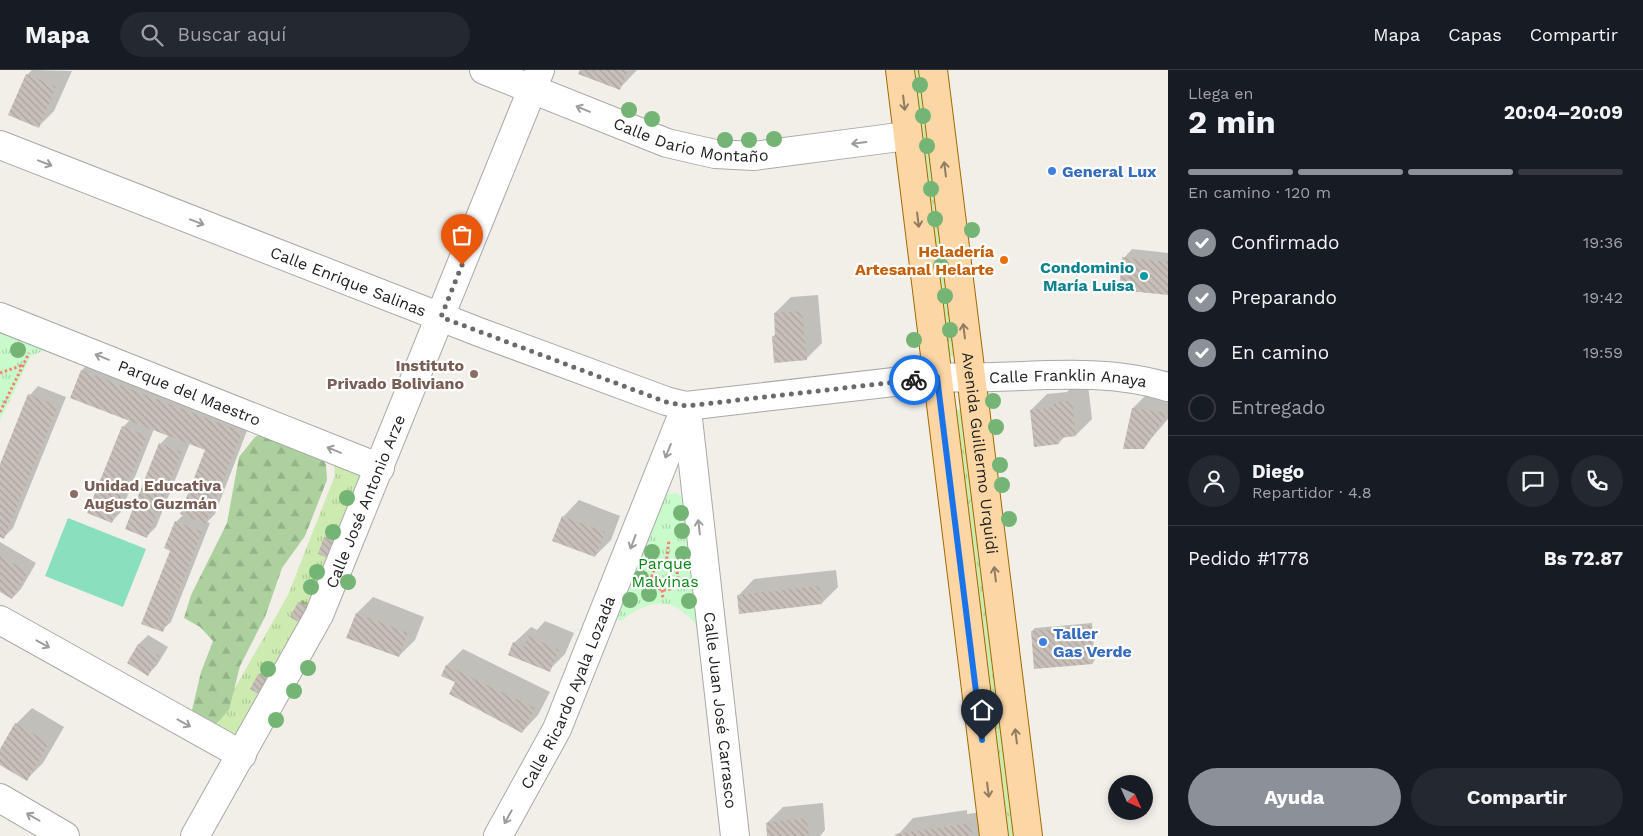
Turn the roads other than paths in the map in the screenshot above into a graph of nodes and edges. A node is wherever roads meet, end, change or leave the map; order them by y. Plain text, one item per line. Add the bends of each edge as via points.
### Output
1 (484, 70) edge
2 (900, 70) edge
3 (933, 70) edge
4 (536, 79) edge
5 (907, 136) junction
6 (0, 145) edge
7 (0, 317) edge
8 (441, 317) junction
9 (937, 377) junction
10 (970, 379) junction
11 (1168, 386) edge
12 (686, 406) junction
13 (380, 468) junction
14 (651, 496) junction
15 (696, 496) junction
16 (0, 620) edge
17 (242, 755) junction
18 (0, 798) edge
19 (65, 836) edge
20 (195, 836) edge
21 (498, 836) edge
22 (735, 836) edge
23 (994, 836) edge
24 (1028, 836) edge

1 - 4 street, Calle Dario Montaño
2 -> 5 main road, Avenida Guillermo Urquidi
10 -> 3 main road, Avenida Guillermo Urquidi
5 -> 4 street, Calle Dario Montaño via 754,156 715,154 667,144
4 - 8 street, Calle José Antonio Arze
5 -> 9 main road, Avenida Guillermo Urquidi
6 -> 8 street, Calle Enrique Salinas
13 -> 7 street, Parque del Maestro
8 - 12 street, Calle Enrique Salinas via 666,402
8 - 13 street, Calle José Antonio Arze
9 - 10 street, Calle Franklin Anaya
9 - 12 street, Calle Enrique Salinas
9 -> 23 main road, Avenida Guillermo Urquidi
10 - 11 street, Calle Franklin Anaya via 1071,373
24 -> 10 main road, Avenida Guillermo Urquidi
12 -> 14 street, Calle Ricardo Ayala Lozada
12 - 15 street, Calle Juan José Carrasco
13 - 17 street, Calle José Antonio Arze via 319,615
14 - 15 street via 670,484 679,484
14 -> 21 street, Calle Ricardo Ayala Lozada via 557,729
22 -> 15 street, Calle Juan José Carrasco
16 -> 17 street
17 - 20 street, Calle José Antonio Arze
19 -> 18 street

